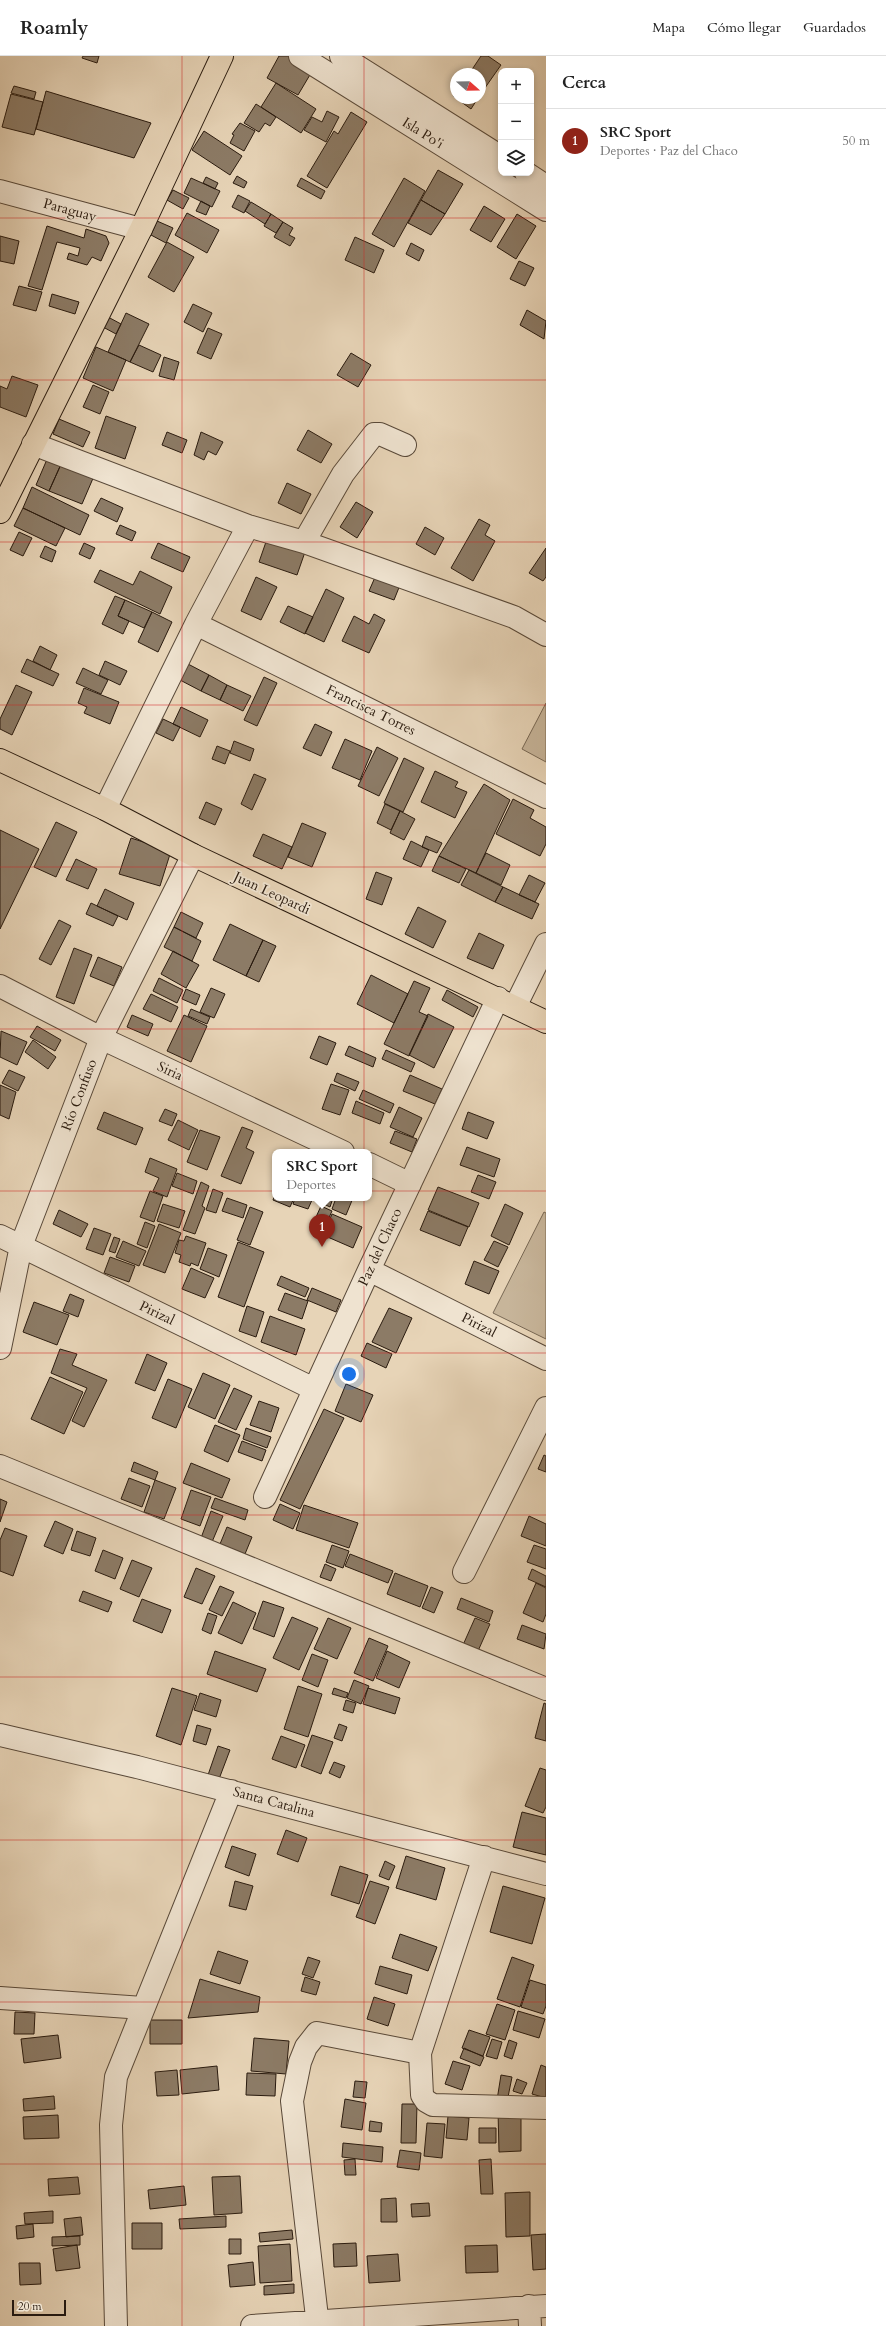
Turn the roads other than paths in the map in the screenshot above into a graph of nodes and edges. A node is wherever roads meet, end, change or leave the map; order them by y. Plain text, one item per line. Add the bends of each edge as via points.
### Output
1 (222, 56) edge
2 (300, 56) edge
3 (341, 56) edge
4 (498, 155) edge
5 (531, 176) edge
6 (546, 186) edge
7 (0, 191) edge
8 (546, 210) edge
9 (141, 229) junction
10 (33, 444) junction
11 (405, 445) dead end
12 (0, 512) edge
13 (248, 526) junction
14 (304, 542) junction
15 (196, 624) junction
16 (546, 635) edge
17 (0, 760) edge
18 (546, 796) edge
19 (104, 809) junction
20 (193, 855) junction
21 (546, 944) edge
22 (0, 986) edge
23 (507, 1003) junction
24 (546, 1022) edge
25 (101, 1038) junction
26 (337, 1149) edge
27 (372, 1165) edge
28 (410, 1184) junction
29 (0, 1236) edge
30 (21, 1246) junction
31 (369, 1270) junction
32 (0, 1348) edge
33 (546, 1359) edge
34 (314, 1389) junction
35 (546, 1408) edge
36 (0, 1466) edge
37 (265, 1496) dead end
38 (464, 1572) dead end
39 (546, 1689) edge
40 (0, 1735) edge
41 (231, 1791) junction
42 (484, 1857) junction
43 (546, 1874) edge
44 (0, 1998) edge
45 (143, 2008) junction
46 (420, 2052) junction
47 (546, 2108) edge
48 (535, 2313) edge
49 (318, 2324) edge
50 (116, 2326) edge
51 (252, 2326) edge

1 - 9 main road
2 - 8 street, Isla Po'i
3 - 4 street, Isla Po'i
5 - 6 street
7 - 9 street, Paraguay
9 - 10 main road
10 - 12 main road
10 - 13 street
11 - 14 street via 380,434 374,434 343,474
13 - 14 street
13 - 15 street
14 - 16 street via 514,617
15 - 18 street, Francisca Torres
15 - 19 street
17 - 19 main road, Juan Leopardi
19 - 20 main road, Juan Leopardi
20 - 23 main road, Juan Leopardi
20 - 25 street, Río Confuso
21 - 23 street, Paz del Chaco
22 - 25 street, Siria
23 - 24 main road, Juan Leopardi
23 - 28 street, Paz del Chaco
25 - 26 street, Siria
25 - 30 street, Río Confuso
27 - 28 street
28 - 31 street, Paz del Chaco
29 - 30 street, Pirizal
30 - 32 street, Río Confuso
30 - 34 street, Pirizal
31 - 33 street, Pirizal
31 - 34 street, Paz del Chaco
34 - 37 street, Paz del Chaco
35 - 38 street
36 - 39 street
40 - 41 street, Santa Catalina
41 - 42 street, Santa Catalina
41 - 45 street
42 - 43 street, Santa Catalina
42 - 46 street
44 - 45 street
45 - 50 street via 116,2077 111,2125
46 - 47 street via 422,2095 433,2105
46 - 49 street via 316,2033 306,2046 292,2101
48 - 49 street
49 - 51 street

